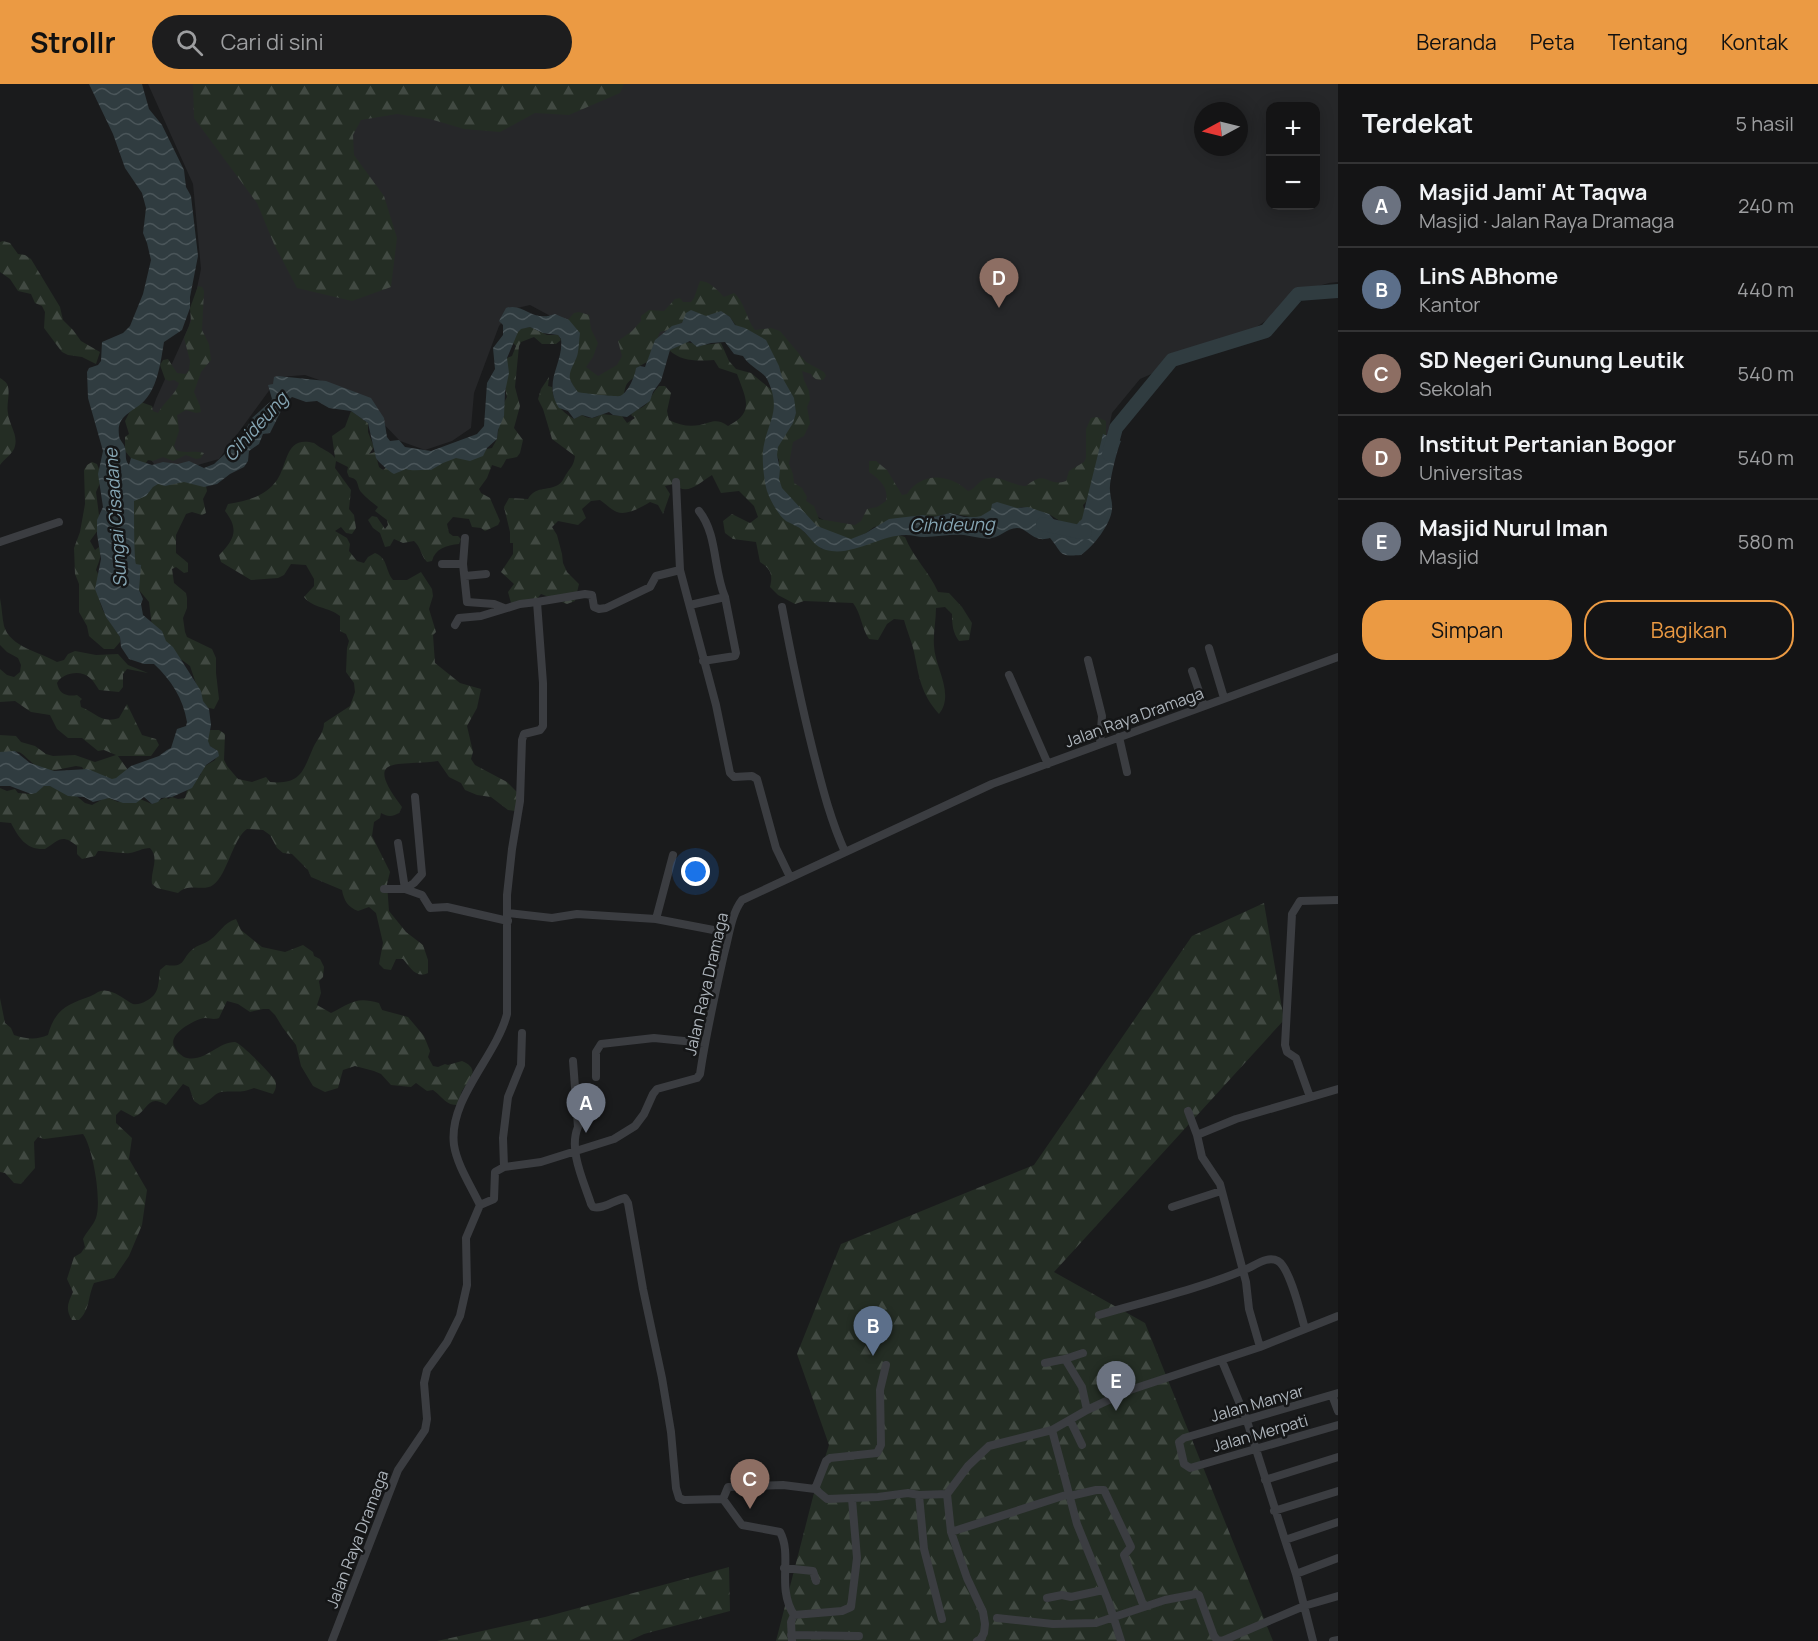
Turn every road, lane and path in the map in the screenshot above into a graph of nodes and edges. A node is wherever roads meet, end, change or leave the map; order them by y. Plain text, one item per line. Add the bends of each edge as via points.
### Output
1 (676, 482) dead end
2 (699, 511) dead end
3 (59, 522) dead end
4 (465, 538) dead end
5 (0, 542) edge
6 (442, 564) dead end
7 (464, 564) junction
8 (680, 570) junction
9 (486, 574) dead end
10 (465, 576) junction
11 (725, 597) junction
12 (537, 602) junction
13 (690, 605) junction
14 (782, 607) dead end
15 (504, 608) junction
16 (455, 625) dead end
17 (1209, 648) dead end
18 (1338, 657) edge
19 (1088, 660) dead end
20 (704, 661) junction
21 (1192, 671) dead end
22 (1010, 675) dead end
23 (1224, 698) junction
24 (1204, 706) junction
25 (1119, 737) junction
26 (1100, 744) junction
27 (1048, 764) junction
28 (1127, 772) dead end
29 (415, 797) dead end
30 (398, 843) dead end
31 (845, 852) junction
32 (673, 855) dead end
33 (790, 877) junction
34 (384, 889) dead end
35 (405, 889) junction
36 (1338, 900) edge
37 (508, 917) junction
38 (656, 919) junction
39 (729, 933) junction
40 (522, 1033) dead end
41 (704, 1043) junction
42 (573, 1061) dead end
43 (596, 1077) dead end
44 (1338, 1089) edge
45 (1310, 1097) junction
46 (1188, 1112) dead end
47 (1197, 1135) junction
48 (575, 1151) junction
49 (504, 1167) junction
50 (1221, 1191) junction
51 (480, 1205) junction
52 (1172, 1208) dead end
53 (1243, 1271) junction
54 (1100, 1315) dead end
55 (1338, 1316) edge
56 (1305, 1329) junction
57 (1260, 1347) junction
58 (1083, 1353) dead end
59 (1065, 1359) junction
60 (1222, 1361) junction
61 (1045, 1363) dead end
62 (886, 1365) dead end
63 (1335, 1394) edge
64 (1088, 1410) junction
65 (1338, 1412) edge
66 (1070, 1420) junction
67 (1247, 1421) junction
68 (1338, 1425) edge
69 (1052, 1430) junction
70 (1082, 1446) dead end
71 (1256, 1449) junction
72 (1338, 1457) edge
73 (1190, 1468) joint
74 (1265, 1480) junction
75 (815, 1489) junction
76 (1338, 1491) edge
77 (947, 1494) junction
78 (919, 1495) junction
79 (1069, 1495) junction
80 (723, 1499) junction
81 (852, 1499) junction
82 (1274, 1511) junction
83 (1338, 1522) edge
84 (951, 1532) junction
85 (1285, 1540) junction
86 (1338, 1558) edge
87 (784, 1568) junction
88 (1296, 1574) junction
89 (816, 1581) dead end
90 (1103, 1590) junction
91 (1338, 1596) edge
92 (1047, 1598) dead end
93 (1304, 1606) junction
94 (1144, 1607) junction
95 (794, 1615) junction
96 (997, 1618) dead end
97 (1114, 1618) junction
98 (942, 1619) dead end
99 (859, 1636) dead end
100 (792, 1638) edge
101 (1338, 1640) edge
102 (332, 1641) edge
103 (977, 1641) edge
104 (1121, 1641) edge
105 (1313, 1641) edge
106 (1333, 1641) edge

1 - 8 street
2 - 11 street via 712,543 717,577
3 - 5 street
4 - 7 street
6 - 7 street
7 - 10 street
8 - 12 street via 656,576 650,587 606,608 596,608 592,595 585,594
8 - 13 street
9 - 10 street
10 - 15 street via 467,602 494,603
11 - 13 street
11 - 20 street via 736,653
12 - 15 street
12 - 37 street via 544,719 540,730 528,733 522,740
13 - 20 street
14 - 31 street via 823,792
15 - 16 street via 459,618
17 - 23 street
18 - 23 street, Jalan Raya Dramaga
19 - 26 street via 1102,716
20 - 33 street via 730,773 734,777 757,779 776,848
21 - 24 street
22 - 27 street
23 - 24 street, Jalan Raya Dramaga
24 - 25 street, Jalan Raya Dramaga
25 - 26 street, Jalan Raya Dramaga
25 - 28 street
26 - 27 street, Jalan Raya Dramaga
27 - 31 street, Jalan Raya Dramaga via 992,784
29 - 35 street via 422,874
30 - 35 street
31 - 33 street, Jalan Raya Dramaga
32 - 38 street
33 - 39 street, Jalan Raya Dramaga via 742,900
34 - 35 street
35 - 37 street via 422,896 430,908
36 - 45 street via 1300,901 1292,914 1285,1045 1296,1058
37 - 38 street via 559,918 570,914
37 - 51 street via 507,1014 461,1106 454,1133 455,1147
38 - 39 street
39 - 41 street, Jalan Raya Dramaga
40 - 49 street via 521,1065 507,1097
41 - 43 street via 654,1038 601,1044 596,1052
41 - 48 street, Jalan Raya Dramaga via 697,1077 657,1089 644,1114 623,1135
42 - 48 street via 578,1125
44 - 45 street
45 - 47 street
46 - 47 street
47 - 50 street via 1202,1157
48 - 49 street, Jalan Raya Dramaga via 541,1162
48 - 80 street via 592,1207 598,1209 621,1198 628,1203 662,1378 679,1498
49 - 51 street, Jalan Raya Dramaga via 495,1172 494,1200
50 - 52 street
50 - 53 street
51 - 102 street, Jalan Raya Dramaga via 466,1238 467,1285 462,1308 454,1329 427,1370 425,1430 398,1470
53 - 54 street
53 - 56 street via 1268,1259 1282,1264
53 - 57 street
55 - 56 street
56 - 57 street
57 - 60 street
58 - 59 street
59 - 61 street
59 - 64 street via 1082,1387
60 - 64 street via 1130,1390
60 - 67 street
62 - 75 street via 880,1390 881,1445 877,1453 830,1458
63 - 65 street
63 - 67 street, Jalan Manyar
64 - 66 street
66 - 69 street
66 - 70 street
67 - 71 street
67 - 73 street, Jalan Manyar via 1179,1442 1184,1464
68 - 71 street, Jalan Merpati
69 - 77 street via 989,1446
69 - 79 street
71 - 73 street, Jalan Merpati
71 - 74 street
72 - 74 street
74 - 82 street
75 - 80 street via 783,1485 728,1487
75 - 81 street via 827,1499
76 - 82 street
77 - 78 street
77 - 84 street
78 - 81 street
78 - 98 street via 924,1549
79 - 84 street
79 - 90 street
79 - 94 street via 1104,1491 1131,1547 1124,1555
80 - 87 street via 742,1524 780,1532
81 - 95 street via 856,1558 851,1607
82 - 85 street
83 - 85 street
84 - 103 street via 982,1612 984,1633
85 - 88 street
86 - 88 street
87 - 89 street via 813,1571
87 - 95 street via 784,1589
88 - 93 street
90 - 92 street
90 - 97 street
91 - 93 street
93 - 94 street via 1222,1641 1214,1636 1199,1595
93 - 105 street
94 - 97 street
95 - 100 street
96 - 97 street via 1053,1624 1096,1623
97 - 104 street
99 - 100 street
101 - 106 street

